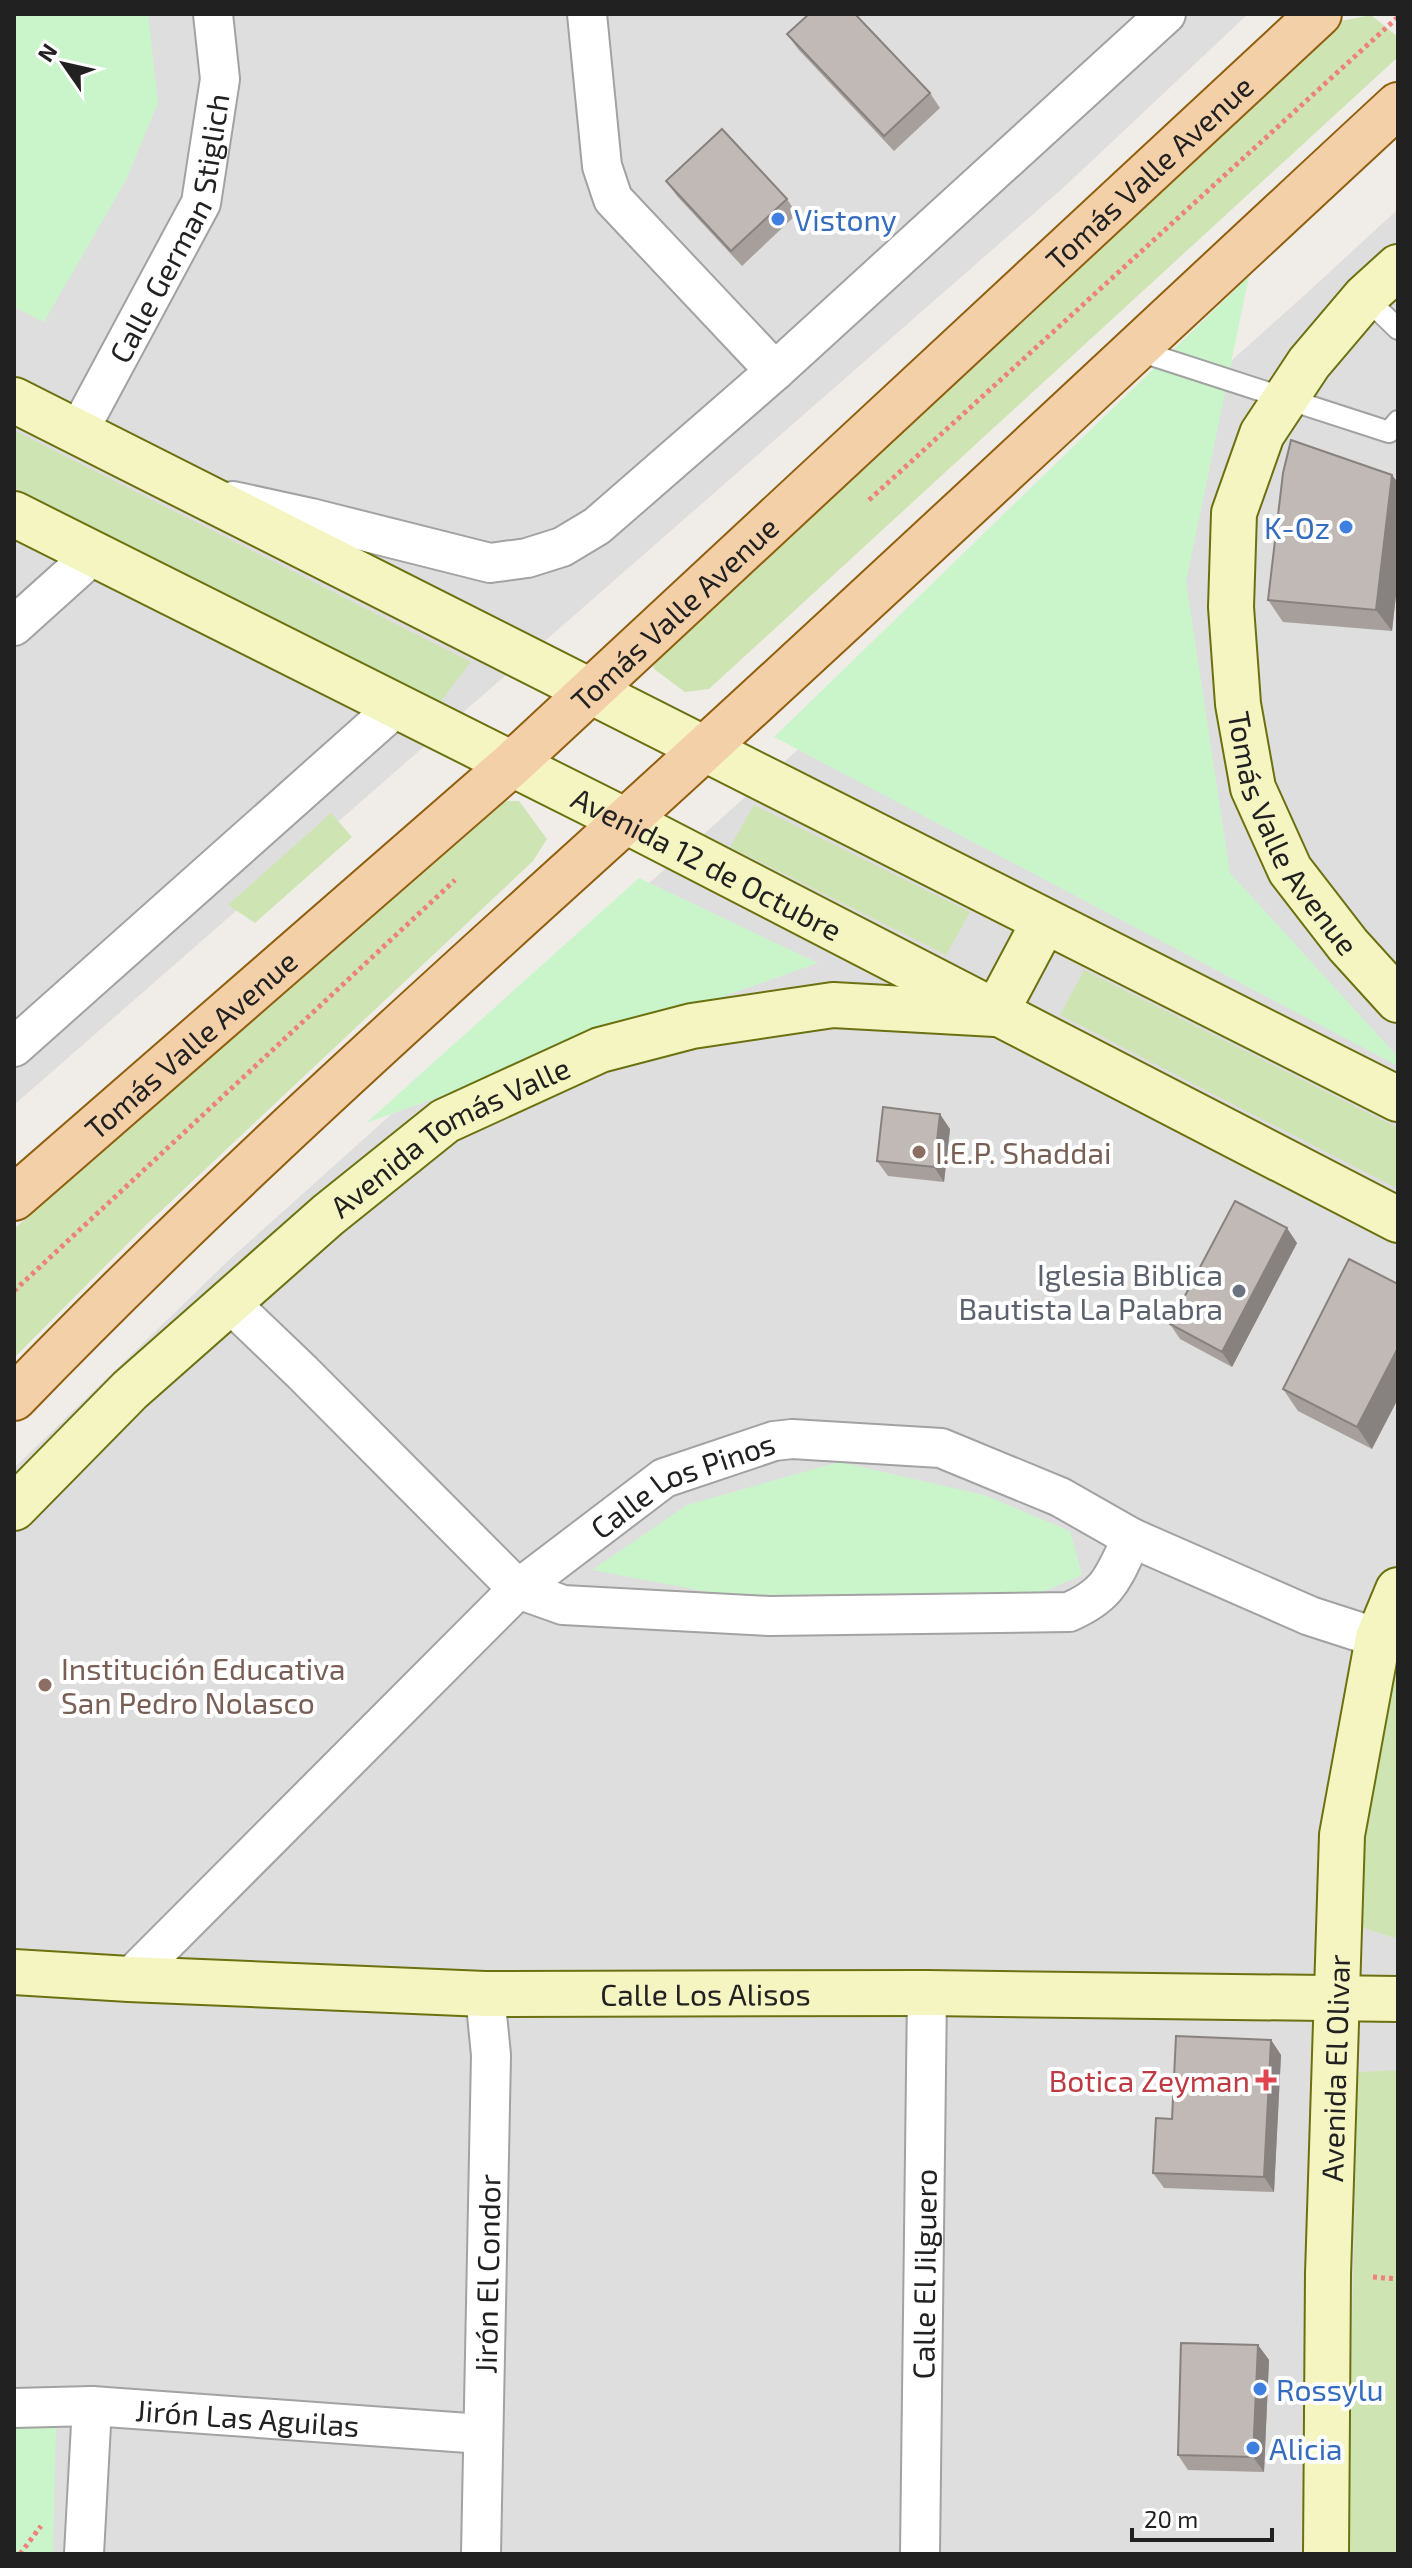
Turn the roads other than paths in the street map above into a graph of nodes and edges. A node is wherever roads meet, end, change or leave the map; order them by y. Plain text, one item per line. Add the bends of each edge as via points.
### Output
1 (213, 14) edge
2 (587, 14) edge
3 (1166, 14) edge
4 (1319, 14) edge
5 (1398, 105) edge
6 (1398, 267) edge
7 (1365, 297) junction
8 (1398, 329) edge
9 (1135, 349) junction
10 (775, 371) junction
11 (1287, 397) junction
12 (14, 400) edge
13 (1398, 421) edge
14 (78, 432) junction
15 (205, 495) junction
16 (14, 514) edge
17 (94, 554) junction
18 (14, 626) edge
19 (591, 690) junction
20 (397, 706) junction
21 (704, 748) junction
22 (512, 764) junction
23 (626, 821) junction
24 (1044, 922) junction
25 (1398, 1000) edge
26 (995, 1014) junction
27 (14, 1047) edge
28 (1398, 1099) edge
29 (14, 1198) edge
30 (1398, 1220) edge
31 (229, 1302) junction
32 (14, 1398) edge
33 (14, 1508) edge
34 (1132, 1538) junction
35 (518, 1589) junction
36 (1398, 1590) edge
37 (1378, 1638) junction
38 (14, 1972) edge
39 (129, 1979) junction
40 (927, 1993) junction
41 (485, 1994) junction
42 (1337, 1997) junction
43 (1398, 1999) edge
44 (92, 2406) junction
45 (14, 2408) edge
46 (482, 2434) junction
47 (84, 2554) edge
48 (481, 2554) edge
49 (920, 2554) edge
50 (1326, 2554) edge

1 - 14 street, Calle German Stiglich via 220,79 201,203
2 - 10 street via 602,166 613,199
3 - 10 street
4 - 19 main road, Tomás Valle Avenue
5 - 9 main road
6 - 7 main road, Tomás Valle Avenue
7 - 8 lane
7 - 11 main road, Tomás Valle Avenue
9 - 11 lane
9 - 21 main road
10 - 15 street via 597,526 562,547 527,558 490,563
11 - 13 lane via 1389,432
11 - 25 main road, Tomás Valle Avenue via 1262,434 1234,513 1231,607 1237,690 1253,788 1290,870
12 - 14 main road
14 - 15 main road
15 - 19 main road
16 - 17 main road, Avenida 12 de Octubre
17 - 18 street
17 - 20 main road, Avenida 12 de Octubre
19 - 21 main road
19 - 22 main road, Tomás Valle Avenue
20 - 22 main road, Avenida 12 de Octubre
20 - 27 street
21 - 23 main road
21 - 24 main road
22 - 23 main road, Avenida 12 de Octubre
22 - 29 main road, Tomás Valle Avenue
23 - 26 main road, Avenida 12 de Octubre
23 - 32 main road via 358,1062
24 - 26 main road
24 - 28 main road
26 - 30 main road, Avenida 12 de Octubre
26 - 31 main road, Avenida Tomás Valle via 833,1005 692,1026 600,1050 445,1121
31 - 33 main road, Avenida Tomás Valle via 130,1390
31 - 35 street
34 - 35 street via 1110,1584 1091,1602 1069,1612 769,1616 563,1605
34 - 35 street, Calle Los Pinos via 1060,1497 941,1448 792,1439 664,1478
34 - 37 street, Calle Los Pinos via 1310,1616
35 - 39 street, Calle Los Pinos
36 - 37 main road, Avenida El Olivar
37 - 42 main road, Avenida El Olivar via 1342,1835
38 - 39 main road, Calle Los Alisos
39 - 41 main road, Calle Los Alisos
40 - 41 main road, Calle Los Alisos
40 - 42 main road, Calle Los Alisos
40 - 49 street, Calle El Jilguero
41 - 46 street, Jirón El Condor via 491,2055
42 - 43 main road, Calle Los Alisos
42 - 50 main road, Avenida El Olivar
44 - 45 street, Jirón Las Aguilas
44 - 46 street, Jirón Las Aguilas
44 - 47 street
46 - 48 street, Jirón El Condor

